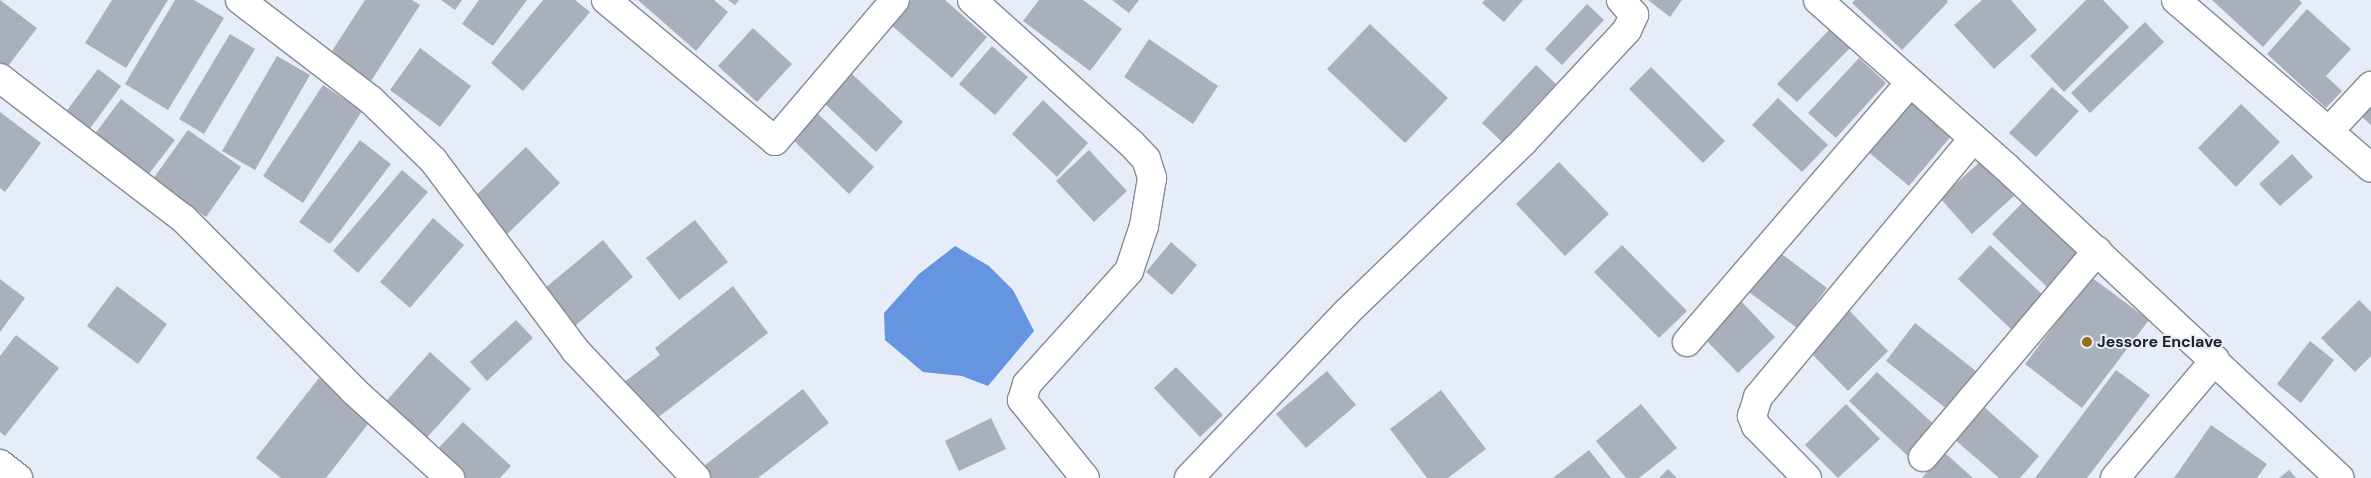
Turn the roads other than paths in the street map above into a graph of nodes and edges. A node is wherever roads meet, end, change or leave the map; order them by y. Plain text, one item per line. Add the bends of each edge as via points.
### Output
1 (240, 0) edge
2 (895, 0) edge
3 (972, 0) edge
4 (1621, 0) edge
5 (1818, 0) edge
6 (2179, 1) edge
7 (621, 4) edge
8 (0, 78) edge
9 (1910, 82) junction
10 (2371, 86) edge
11 (2329, 132) junction
12 (1973, 139) junction
13 (2371, 168) edge
14 (2097, 251) junction
15 (1687, 342) dead end
16 (2215, 360) junction
17 (1923, 457) dead end
18 (0, 464) edge
19 (1200, 473) edge
20 (18, 478) edge
21 (450, 478) edge
22 (696, 478) edge
23 (1084, 478) edge
24 (1807, 478) edge
25 (2114, 478) edge
26 (2339, 478) edge

1 - 22 street via 371,100 434,160 576,350
2 - 7 street via 775,141
3 - 23 street via 1132,144 1146,159 1152,178 1144,226 1129,271 1027,384 1022,400
4 - 19 street via 1634,15 1627,30 1523,142
5 - 9 street
6 - 11 street
8 - 21 street via 184,219 354,391
9 - 12 street
9 - 15 street
10 - 11 street
11 - 13 street
12 - 14 street
12 - 24 street via 1758,397 1752,416 1756,426
14 - 16 street
14 - 17 street
16 - 25 street
16 - 26 street
18 - 20 street

